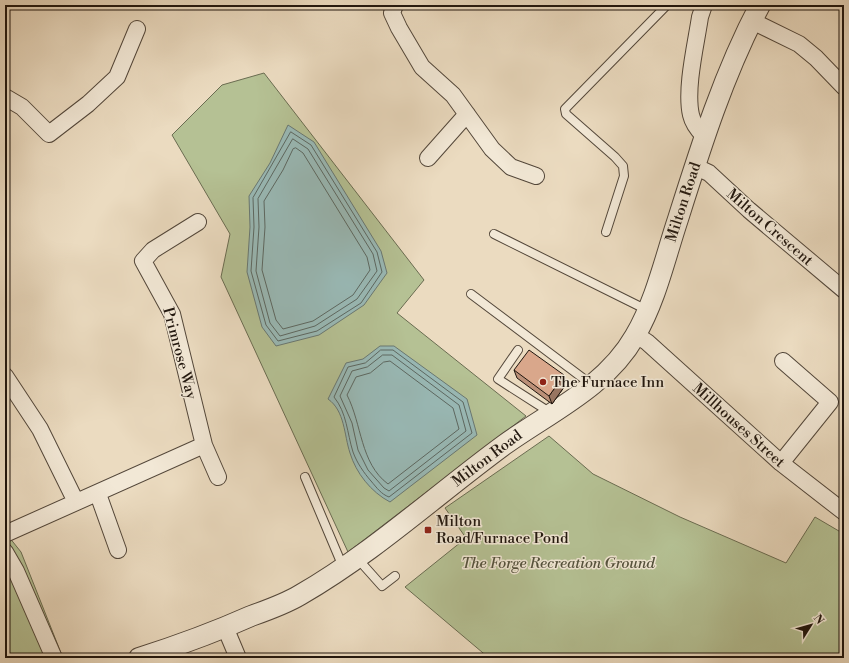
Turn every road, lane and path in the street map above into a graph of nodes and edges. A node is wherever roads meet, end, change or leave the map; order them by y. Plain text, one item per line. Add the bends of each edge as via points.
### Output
1 (395, 5) edge
2 (667, 5) edge
3 (704, 5) edge
4 (756, 13) edge
5 (137, 29) dead end
6 (844, 87) edge
7 (5, 97) edge
8 (467, 114) junction
9 (704, 136) junction
10 (428, 158) dead end
11 (694, 166) junction
12 (536, 176) dead end
13 (198, 222) dead end
14 (606, 232) dead end
15 (494, 234) dead end
16 (844, 290) edge
17 (471, 294) dead end
18 (647, 310) junction
19 (636, 335) junction
20 (518, 350) dead end
21 (783, 361) dead end
22 (5, 376) edge
23 (592, 386) junction
24 (551, 413) junction
25 (204, 445) junction
26 (781, 463) junction
27 (218, 477) dead end
28 (305, 478) dead end
29 (98, 494) junction
30 (76, 502) junction
31 (844, 512) edge
32 (5, 534) edge
33 (118, 550) dead end
34 (5, 552) edge
35 (350, 562) junction
36 (395, 576) dead end
37 (225, 627) junction
38 (144, 657) edge
39 (54, 658) edge
40 (238, 658) edge

1 - 8 street via 392,13 396,23 422,67 453,95
2 - 14 lane via 565,109 566,114 622,166 624,176
3 - 9 street via 700,17 690,93 692,117 696,128
4 - 6 street via 816,58
4 - 9 street, Milton Road via 727,74
5 - 7 street via 117,77 50,134 22,107
8 - 10 street
8 - 12 street via 492,149 511,168
9 - 11 street, Milton Road
11 - 16 street, Milton Crescent via 709,173 748,210
11 - 18 street, Milton Road via 654,295
13 - 25 street, Primrose Way via 153,250 143,260 172,314
15 - 18 lane
17 - 23 lane
18 - 19 street, Milton Road
19 - 23 street, Milton Road via 616,362
19 - 26 street, Millhouses Street via 647,342
20 - 24 lane via 498,379
21 - 26 street via 830,402
22 - 30 street via 40,429
23 - 24 street, Milton Road
24 - 35 street, Milton Road
25 - 27 street, Primrose Way
25 - 29 street
26 - 31 street, Millhouses Street
28 - 35 lane
29 - 30 street
29 - 33 street
30 - 32 street
34 - 39 street via 16,570
35 - 36 lane via 382,586
35 - 37 street, Milton Road via 298,597
37 - 38 street, Milton Road
37 - 40 street

